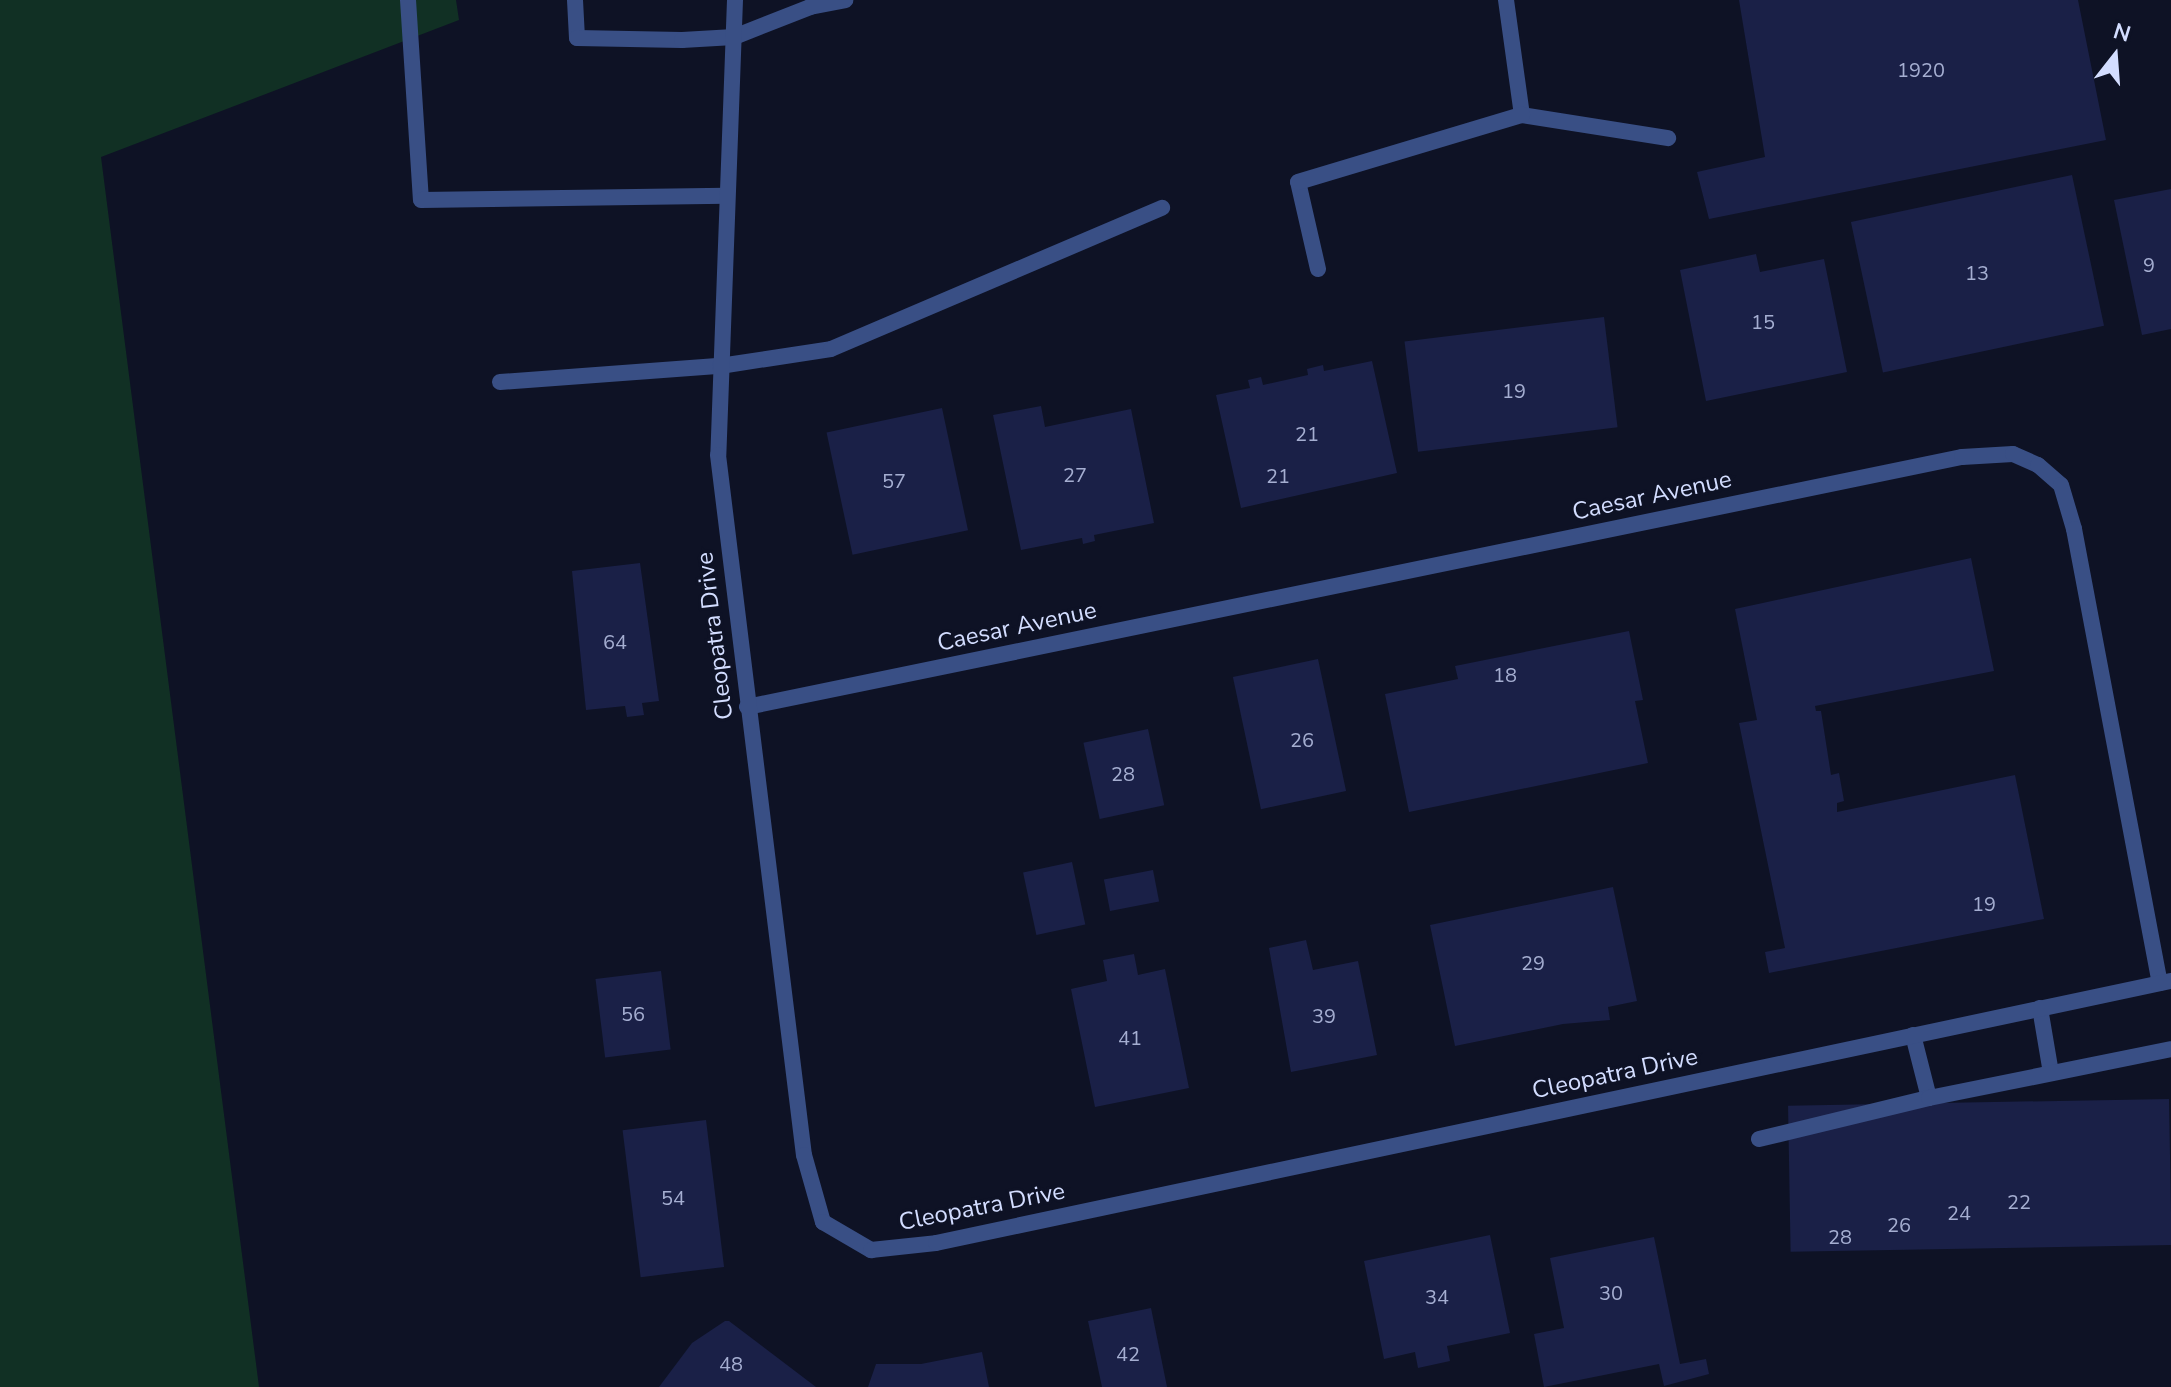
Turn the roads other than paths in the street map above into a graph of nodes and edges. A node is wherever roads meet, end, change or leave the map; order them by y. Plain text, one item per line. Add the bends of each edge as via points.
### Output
1 (408, 0) edge
2 (575, 0) edge
3 (735, 0) edge
4 (845, 0) edge
5 (1506, 0) edge
6 (734, 37) junction
7 (1522, 115) junction
8 (1668, 138) dead end
9 (726, 196) junction
10 (1162, 208) dead end
11 (1318, 269) dead end
12 (720, 366) junction
13 (500, 382) dead end
14 (747, 707) junction
15 (2166, 982) edge
16 (2040, 1008) junction
17 (1913, 1035) junction
18 (2171, 1049) edge
19 (2051, 1073) junction
20 (1929, 1098) junction
21 (1759, 1139) dead end

1 - 9 street via 421,200
2 - 6 street via 577,38
3 - 6 street, Cleopatra Drive
4 - 6 street via 810,7
5 - 7 street
6 - 9 street, Cleopatra Drive
7 - 8 street
7 - 11 street via 1298,182
9 - 12 street, Cleopatra Drive
10 - 12 street via 831,349
12 - 13 street
12 - 14 street, Cleopatra Drive via 718,455
14 - 15 street, Caesar Avenue via 1962,457 2013,454 2038,465 2061,485 2074,529
14 - 17 street, Cleopatra Drive via 804,1155 823,1222 871,1250 936,1243
15 - 16 street, Cleopatra Drive
16 - 17 street, Cleopatra Drive
16 - 19 street
17 - 20 street
18 - 19 street
19 - 20 street
20 - 21 street

